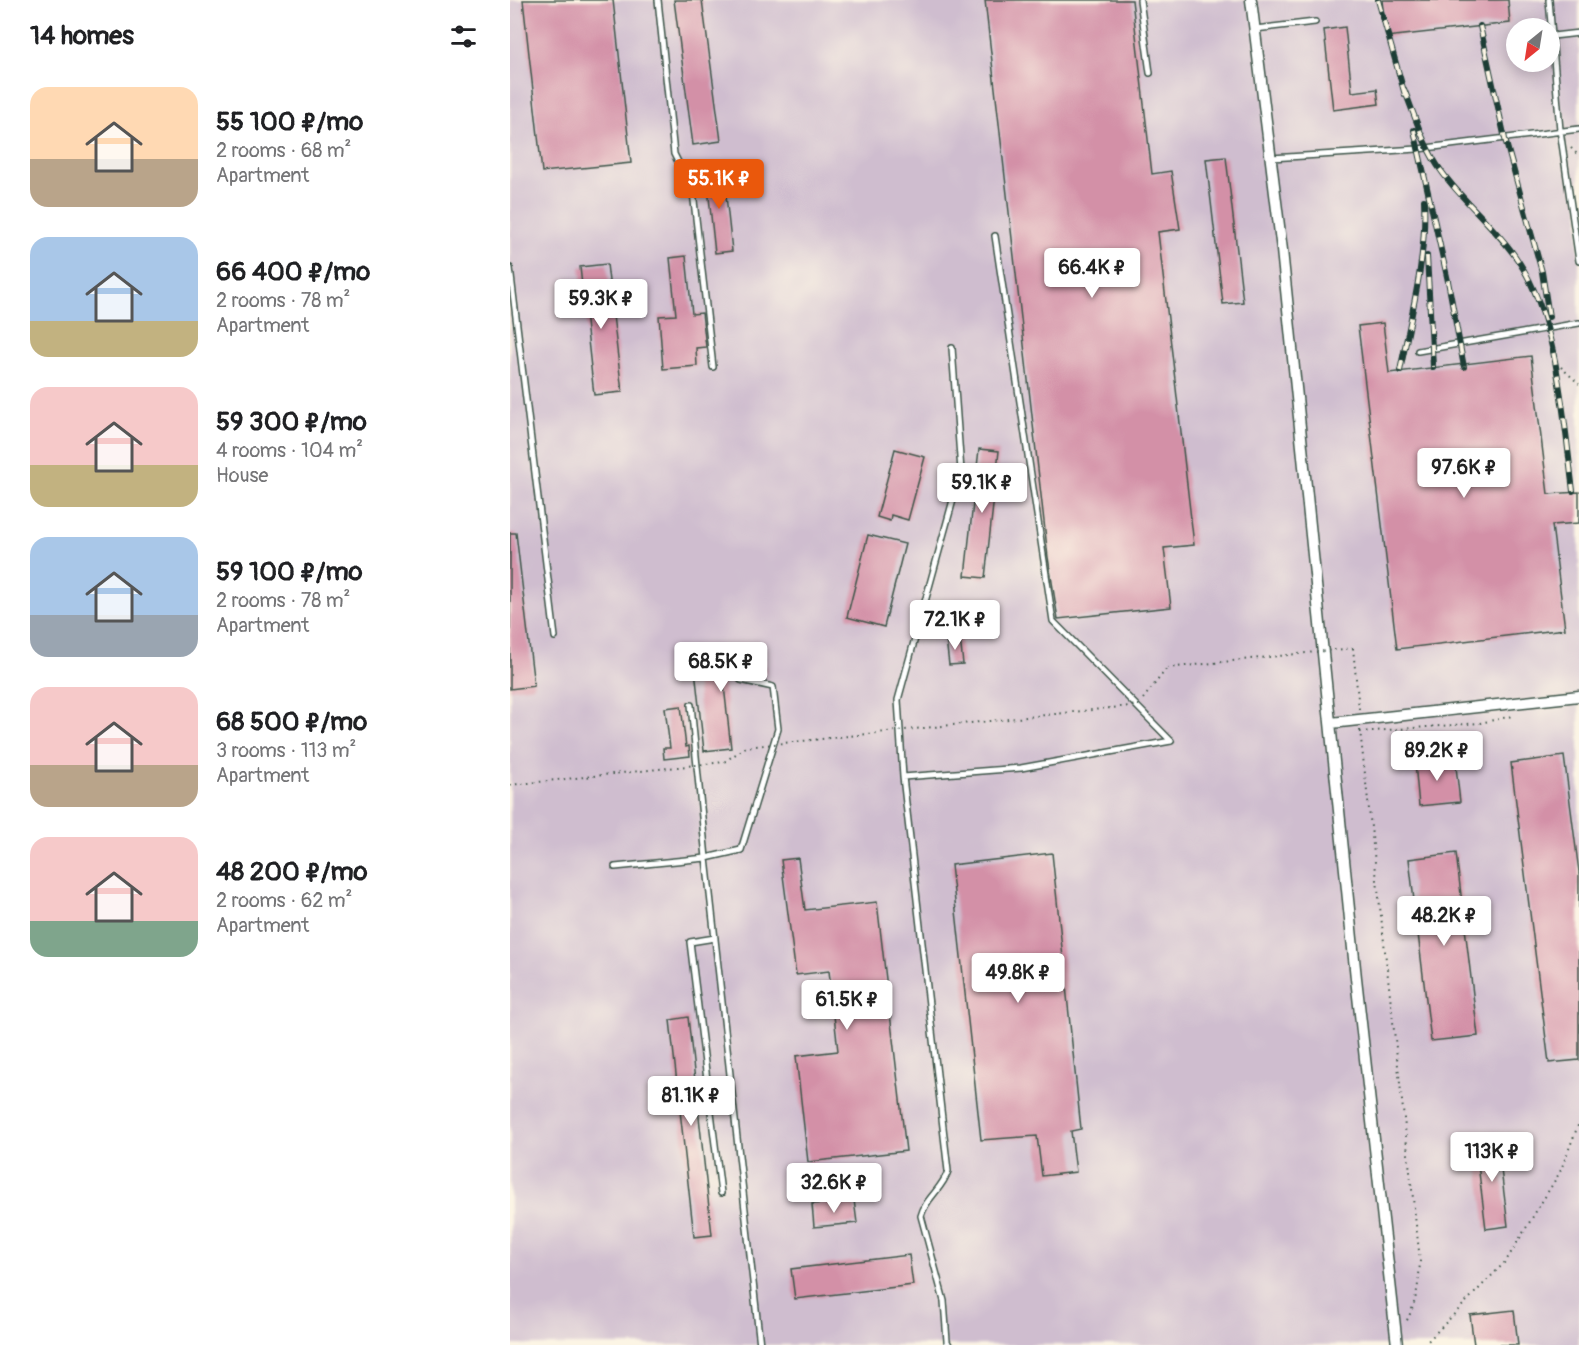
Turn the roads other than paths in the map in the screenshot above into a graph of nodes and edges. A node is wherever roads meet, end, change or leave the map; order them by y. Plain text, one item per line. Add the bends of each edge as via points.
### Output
1 (658, 0) edge
2 (1140, 0) edge
3 (1251, 0) edge
4 (1549, 0) edge
5 (1551, 18) edge
6 (1315, 22) dead end
7 (1254, 29) junction
8 (1579, 33) edge
9 (1560, 35) edge
10 (1556, 72) edge
11 (1150, 73) dead end
12 (1579, 129) edge
13 (1560, 130) junction
14 (1271, 158) junction
15 (995, 236) dead end
16 (1579, 261) edge
17 (510, 268) edge
18 (1579, 322) edge
19 (952, 348) dead end
20 (1418, 351) dead end
21 (713, 367) dead end
22 (555, 637) dead end
23 (741, 680) dead end
24 (1579, 696) edge
25 (691, 705) dead end
26 (1331, 723) junction
27 (903, 777) junction
28 (706, 858) junction
29 (615, 867) dead end
30 (715, 938) junction
31 (720, 1193) dead end
32 (1397, 1343) edge
33 (760, 1345) edge
34 (949, 1345) edge

1 - 21 lane via 674,154 693,192
2 - 11 lane
3 - 7 street
4 - 5 lane
6 - 7 lane
7 - 14 street
8 - 9 lane
10 - 13 lane
12 - 13 lane
13 - 14 lane via 1418,149
13 - 16 lane
14 - 26 street
15 - 27 lane via 1053,621 1171,741 1021,768
17 - 22 lane
18 - 20 lane
19 - 27 lane via 962,471 898,700
23 - 28 lane via 773,687 778,729 741,850
24 - 26 street
25 - 28 lane
26 - 32 street
27 - 34 lane via 948,1171 945,1183 924,1205 921,1215 944,1301
28 - 29 lane
28 - 30 lane
30 - 31 lane via 690,942
30 - 33 lane

